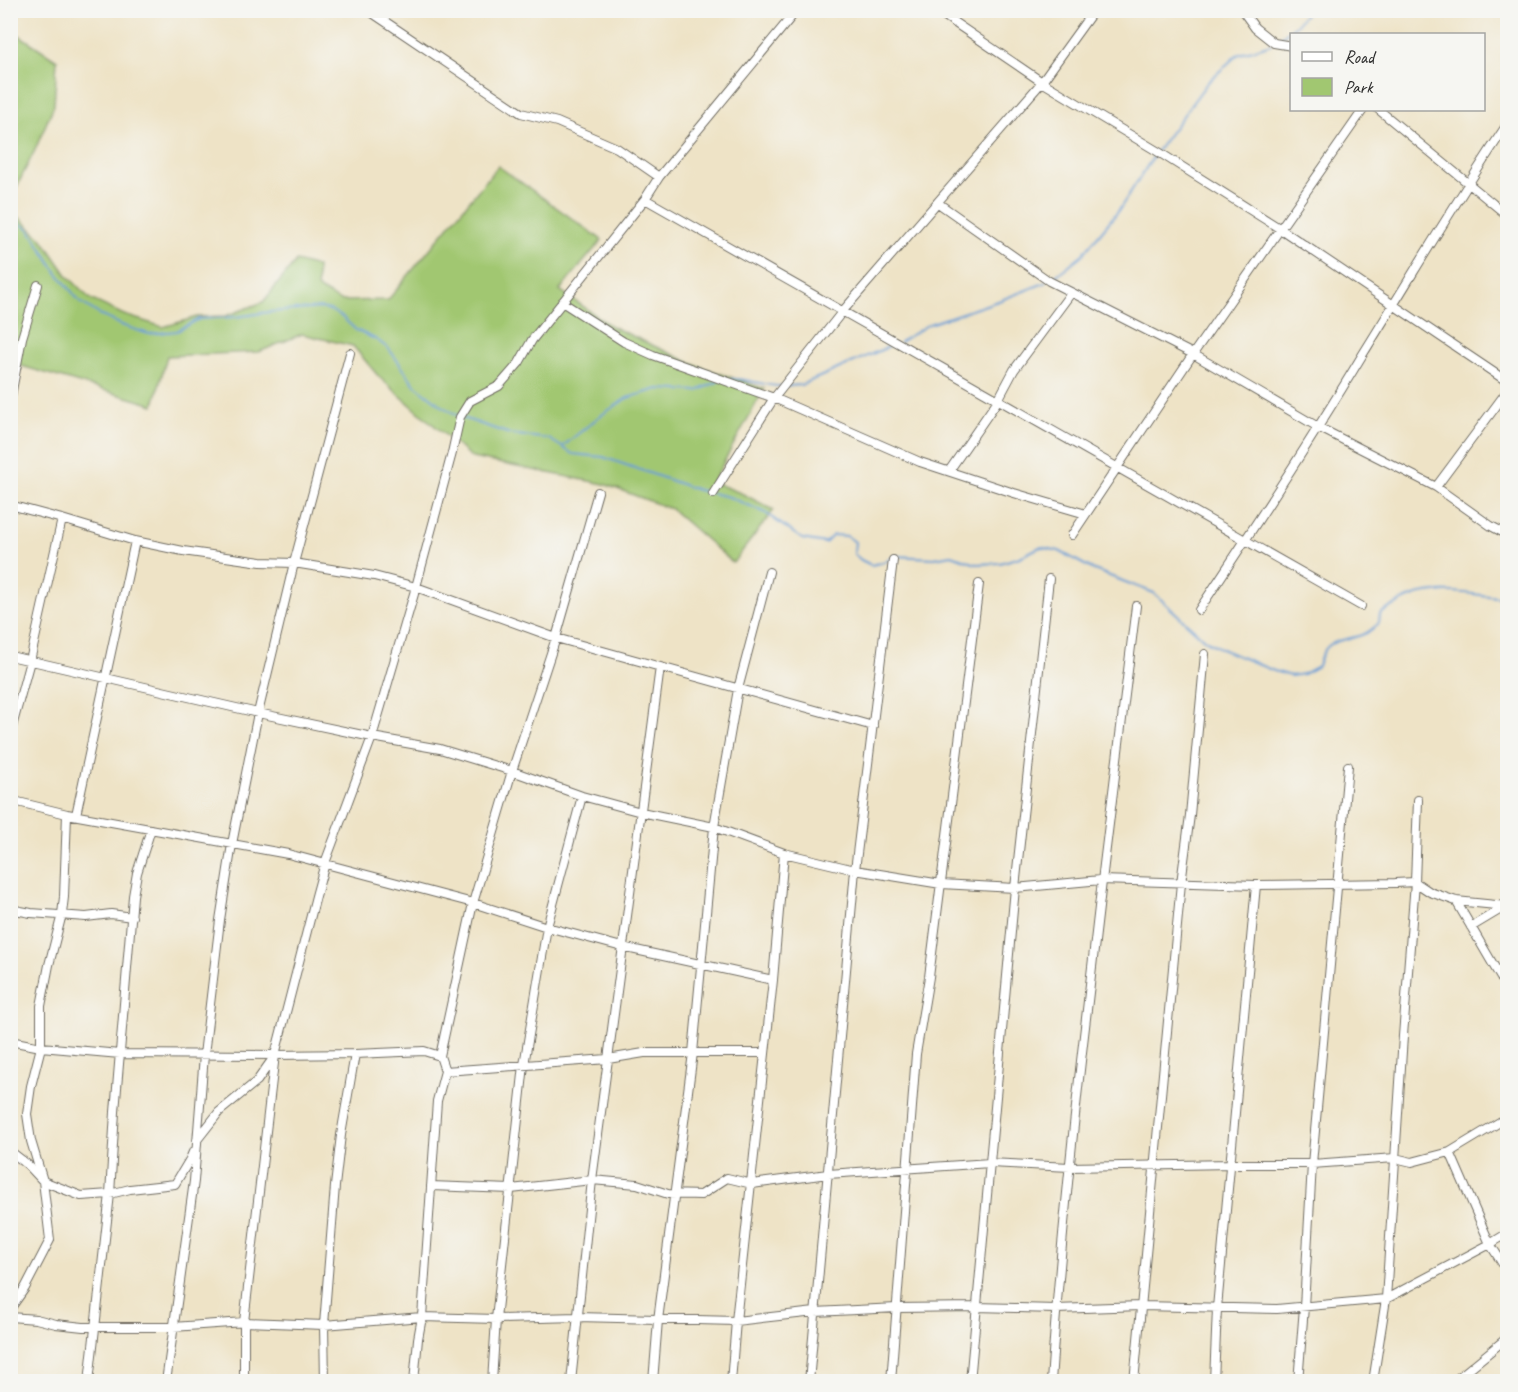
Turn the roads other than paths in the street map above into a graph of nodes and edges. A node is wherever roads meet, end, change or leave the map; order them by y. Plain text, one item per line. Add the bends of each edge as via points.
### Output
1 (368, 10) edge
2 (796, 10) edge
3 (936, 10) edge
4 (1094, 10) edge
5 (1242, 10) edge
6 (1290, 46) edge
7 (1042, 82) junction
8 (1362, 111) edge
9 (1379, 111) edge
10 (1508, 123) edge
11 (659, 177) junction
12 (1467, 183) junction
13 (645, 200) junction
14 (938, 203) junction
15 (1508, 216) edge
16 (1279, 228) junction
17 (38, 285) dead end
18 (1071, 293) junction
19 (562, 302) junction
20 (1392, 305) junction
21 (842, 312) junction
22 (350, 353) dead end
23 (1193, 354) junction
24 (1508, 382) edge
25 (1508, 390) edge
26 (774, 398) junction
27 (998, 400) junction
28 (10, 401) edge
29 (1318, 427) junction
30 (1117, 468) junction
31 (949, 471) junction
32 (1436, 488) junction
33 (598, 492) dead end
34 (713, 494) dead end
35 (10, 505) edge
36 (1086, 514) junction
37 (62, 519) junction
38 (1508, 534) edge
39 (1072, 535) dead end
40 (1245, 540) junction
41 (135, 541) junction
42 (893, 560) dead end
43 (294, 563) junction
44 (769, 572) dead end
45 (1049, 579) dead end
46 (979, 584) dead end
47 (416, 587) junction
48 (1136, 606) dead end
49 (1361, 606) dead end
50 (1198, 610) dead end
51 (556, 638) junction
52 (1205, 654) dead end
53 (10, 656) edge
54 (30, 661) junction
55 (660, 667) junction
56 (106, 678) junction
57 (738, 689) junction
58 (258, 713) junction
59 (873, 726) junction
60 (10, 734) edge
61 (372, 737) junction
62 (1348, 766) dead end
63 (512, 771) junction
64 (582, 796) junction
65 (10, 800) edge
66 (1418, 800) dead end
67 (641, 812) junction
68 (71, 814) junction
69 (714, 828) junction
70 (152, 829) junction
71 (232, 844) junction
72 (784, 852) junction
73 (325, 863) junction
74 (855, 870) junction
75 (1101, 879) junction
76 (1415, 882) junction
77 (1181, 883) junction
78 (941, 884) junction
79 (1336, 884) junction
80 (1256, 885) junction
81 (1015, 888) junction
82 (1456, 901) junction
83 (473, 903) junction
84 (1507, 905) edge
85 (10, 909) edge
86 (62, 915) junction
87 (132, 917) junction
88 (547, 927) junction
89 (1471, 927) junction
90 (622, 947) junction
91 (700, 964) junction
92 (773, 980) junction
93 (1508, 990) edge
94 (10, 1041) edge
95 (41, 1047) junction
96 (693, 1053) junction
97 (765, 1053) junction
98 (120, 1054) junction
99 (355, 1054) junction
100 (204, 1055) junction
101 (276, 1055) junction
102 (440, 1056) junction
103 (608, 1059) junction
104 (524, 1065) junction
105 (445, 1071) junction
106 (1508, 1117) edge
107 (197, 1140) junction
108 (10, 1151) edge
109 (1450, 1152) junction
110 (1395, 1158) junction
111 (990, 1163) junction
112 (1155, 1164) junction
113 (1231, 1164) junction
114 (1312, 1164) junction
115 (1070, 1167) junction
116 (908, 1169) junction
117 (828, 1174) junction
118 (592, 1180) junction
119 (43, 1181) junction
120 (752, 1184) junction
121 (430, 1186) junction
122 (511, 1189) junction
123 (110, 1194) junction
124 (674, 1194) junction
125 (1508, 1233) edge
126 (1490, 1244) junction
127 (1508, 1272) edge
128 (1386, 1299) junction
129 (1141, 1306) junction
130 (976, 1307) junction
131 (1304, 1307) junction
132 (897, 1308) junction
133 (1217, 1308) junction
134 (10, 1309) edge
135 (1056, 1309) junction
136 (815, 1312) junction
137 (10, 1317) edge
138 (422, 1317) junction
139 (578, 1317) junction
140 (496, 1319) junction
141 (658, 1320) junction
142 (736, 1322) junction
143 (244, 1323) junction
144 (324, 1325) junction
145 (94, 1327) junction
146 (173, 1327) junction
147 (1508, 1337) edge
148 (89, 1382) edge
149 (166, 1382) edge
150 (244, 1382) edge
151 (325, 1382) edge
152 (414, 1382) edge
153 (492, 1382) edge
154 (571, 1382) edge
155 (653, 1382) edge
156 (731, 1382) edge
157 (809, 1382) edge
158 (891, 1382) edge
159 (970, 1382) edge
160 (1052, 1382) edge
161 (1134, 1382) edge
162 (1214, 1382) edge
163 (1298, 1382) edge
164 (1373, 1382) edge
165 (1453, 1382) edge

1 - 11 street via 521,113 557,122 617,148
2 - 11 street
3 - 7 street
4 - 7 street
5 - 6 street via 1255,28 1274,43
7 - 14 street
7 - 16 street
8 - 16 street
9 - 12 street
10 - 12 street
11 - 13 street
12 - 15 street
12 - 20 street
13 - 19 street
13 - 21 street
14 - 18 street
14 - 21 street
16 - 20 street
16 - 23 street
17 - 28 street via 22,338
18 - 23 street
18 - 27 street via 1014,370
19 - 26 street via 624,342
19 - 47 street via 499,386 470,401 460,417
20 - 24 street
20 - 29 street
21 - 26 street
21 - 27 street
22 - 43 street
23 - 29 street
23 - 30 street
25 - 32 street
26 - 31 street
26 - 34 street
27 - 30 street
27 - 31 street
29 - 32 street
29 - 40 street
30 - 36 street
30 - 40 street
31 - 36 street
32 - 38 street
33 - 51 street
35 - 37 street
36 - 39 street
37 - 41 street
37 - 54 street
40 - 49 street
40 - 50 street
41 - 43 street via 261,562
41 - 56 street
42 - 59 street
43 - 47 street
43 - 58 street
44 - 57 street
45 - 81 street
46 - 78 street
47 - 51 street
47 - 61 street
48 - 75 street
51 - 55 street
51 - 63 street
52 - 77 street
53 - 54 street
54 - 56 street
54 - 60 street
55 - 57 street
55 - 67 street
56 - 58 street
56 - 68 street
57 - 59 street
57 - 69 street
58 - 61 street
58 - 71 street
59 - 74 street
61 - 63 street via 440,750
61 - 73 street
62 - 79 street
63 - 64 street
63 - 83 street
64 - 67 street
64 - 88 street
65 - 68 street
66 - 76 street
67 - 69 street
67 - 90 street
68 - 70 street
68 - 86 street
69 - 72 street
69 - 91 street
70 - 71 street
70 - 87 street via 137,873
71 - 73 street
71 - 100 street
72 - 74 street
72 - 92 street
73 - 83 street
73 - 101 street
74 - 78 street
74 - 117 street
75 - 77 street
75 - 81 street
75 - 115 street
76 - 79 street
76 - 82 street
76 - 110 street
77 - 80 street
77 - 112 street
78 - 81 street
78 - 116 street via 916,1054
79 - 80 street
79 - 114 street
80 - 113 street
81 - 111 street
82 - 84 street
82 - 89 street
83 - 88 street
83 - 102 street
84 - 89 street
85 - 86 street
86 - 87 street
86 - 95 street via 41,1006
87 - 98 street
88 - 90 street
88 - 104 street
89 - 93 street
90 - 91 street
90 - 103 street
91 - 92 street
91 - 96 street
92 - 97 street
94 - 95 street
95 - 98 street
95 - 119 street via 27,1114
96 - 97 street
96 - 103 street via 644,1053
96 - 124 street
97 - 120 street
98 - 100 street
98 - 123 street
99 - 101 street
99 - 102 street via 424,1051
99 - 144 street via 335,1186
100 - 101 street
100 - 107 street
101 - 107 street via 256,1081 219,1112
101 - 143 street
102 - 105 street
103 - 104 street
103 - 118 street
104 - 105 street
104 - 122 street
105 - 121 street via 437,1101
106 - 109 street
107 - 123 street via 175,1184
107 - 146 street
108 - 119 street
109 - 110 street via 1412,1162
109 - 126 street
110 - 114 street
110 - 128 street
111 - 115 street
111 - 116 street
111 - 130 street
112 - 113 street
112 - 115 street
112 - 129 street
113 - 114 street
113 - 133 street
114 - 131 street
115 - 135 street
116 - 117 street
116 - 132 street
117 - 120 street
117 - 136 street
118 - 122 street
118 - 124 street via 637,1184
118 - 139 street
119 - 123 street via 81,1196
119 - 134 street via 50,1240
120 - 124 street via 726,1178 701,1195
120 - 142 street
121 - 122 street
121 - 138 street
122 - 140 street
123 - 145 street
124 - 141 street
125 - 126 street
126 - 127 street
126 - 128 street
128 - 131 street
128 - 164 street
129 - 133 street
129 - 135 street
129 - 161 street
130 - 132 street
130 - 135 street
130 - 159 street
131 - 133 street
131 - 163 street
132 - 136 street
132 - 158 street
133 - 162 street
135 - 160 street
136 - 142 street
136 - 157 street
137 - 145 street
138 - 140 street
138 - 144 street
138 - 152 street
139 - 140 street
139 - 141 street
139 - 154 street
140 - 153 street
141 - 142 street
141 - 155 street
142 - 156 street
143 - 144 street
143 - 146 street
143 - 150 street
144 - 151 street
145 - 146 street
145 - 148 street
146 - 149 street
147 - 165 street

